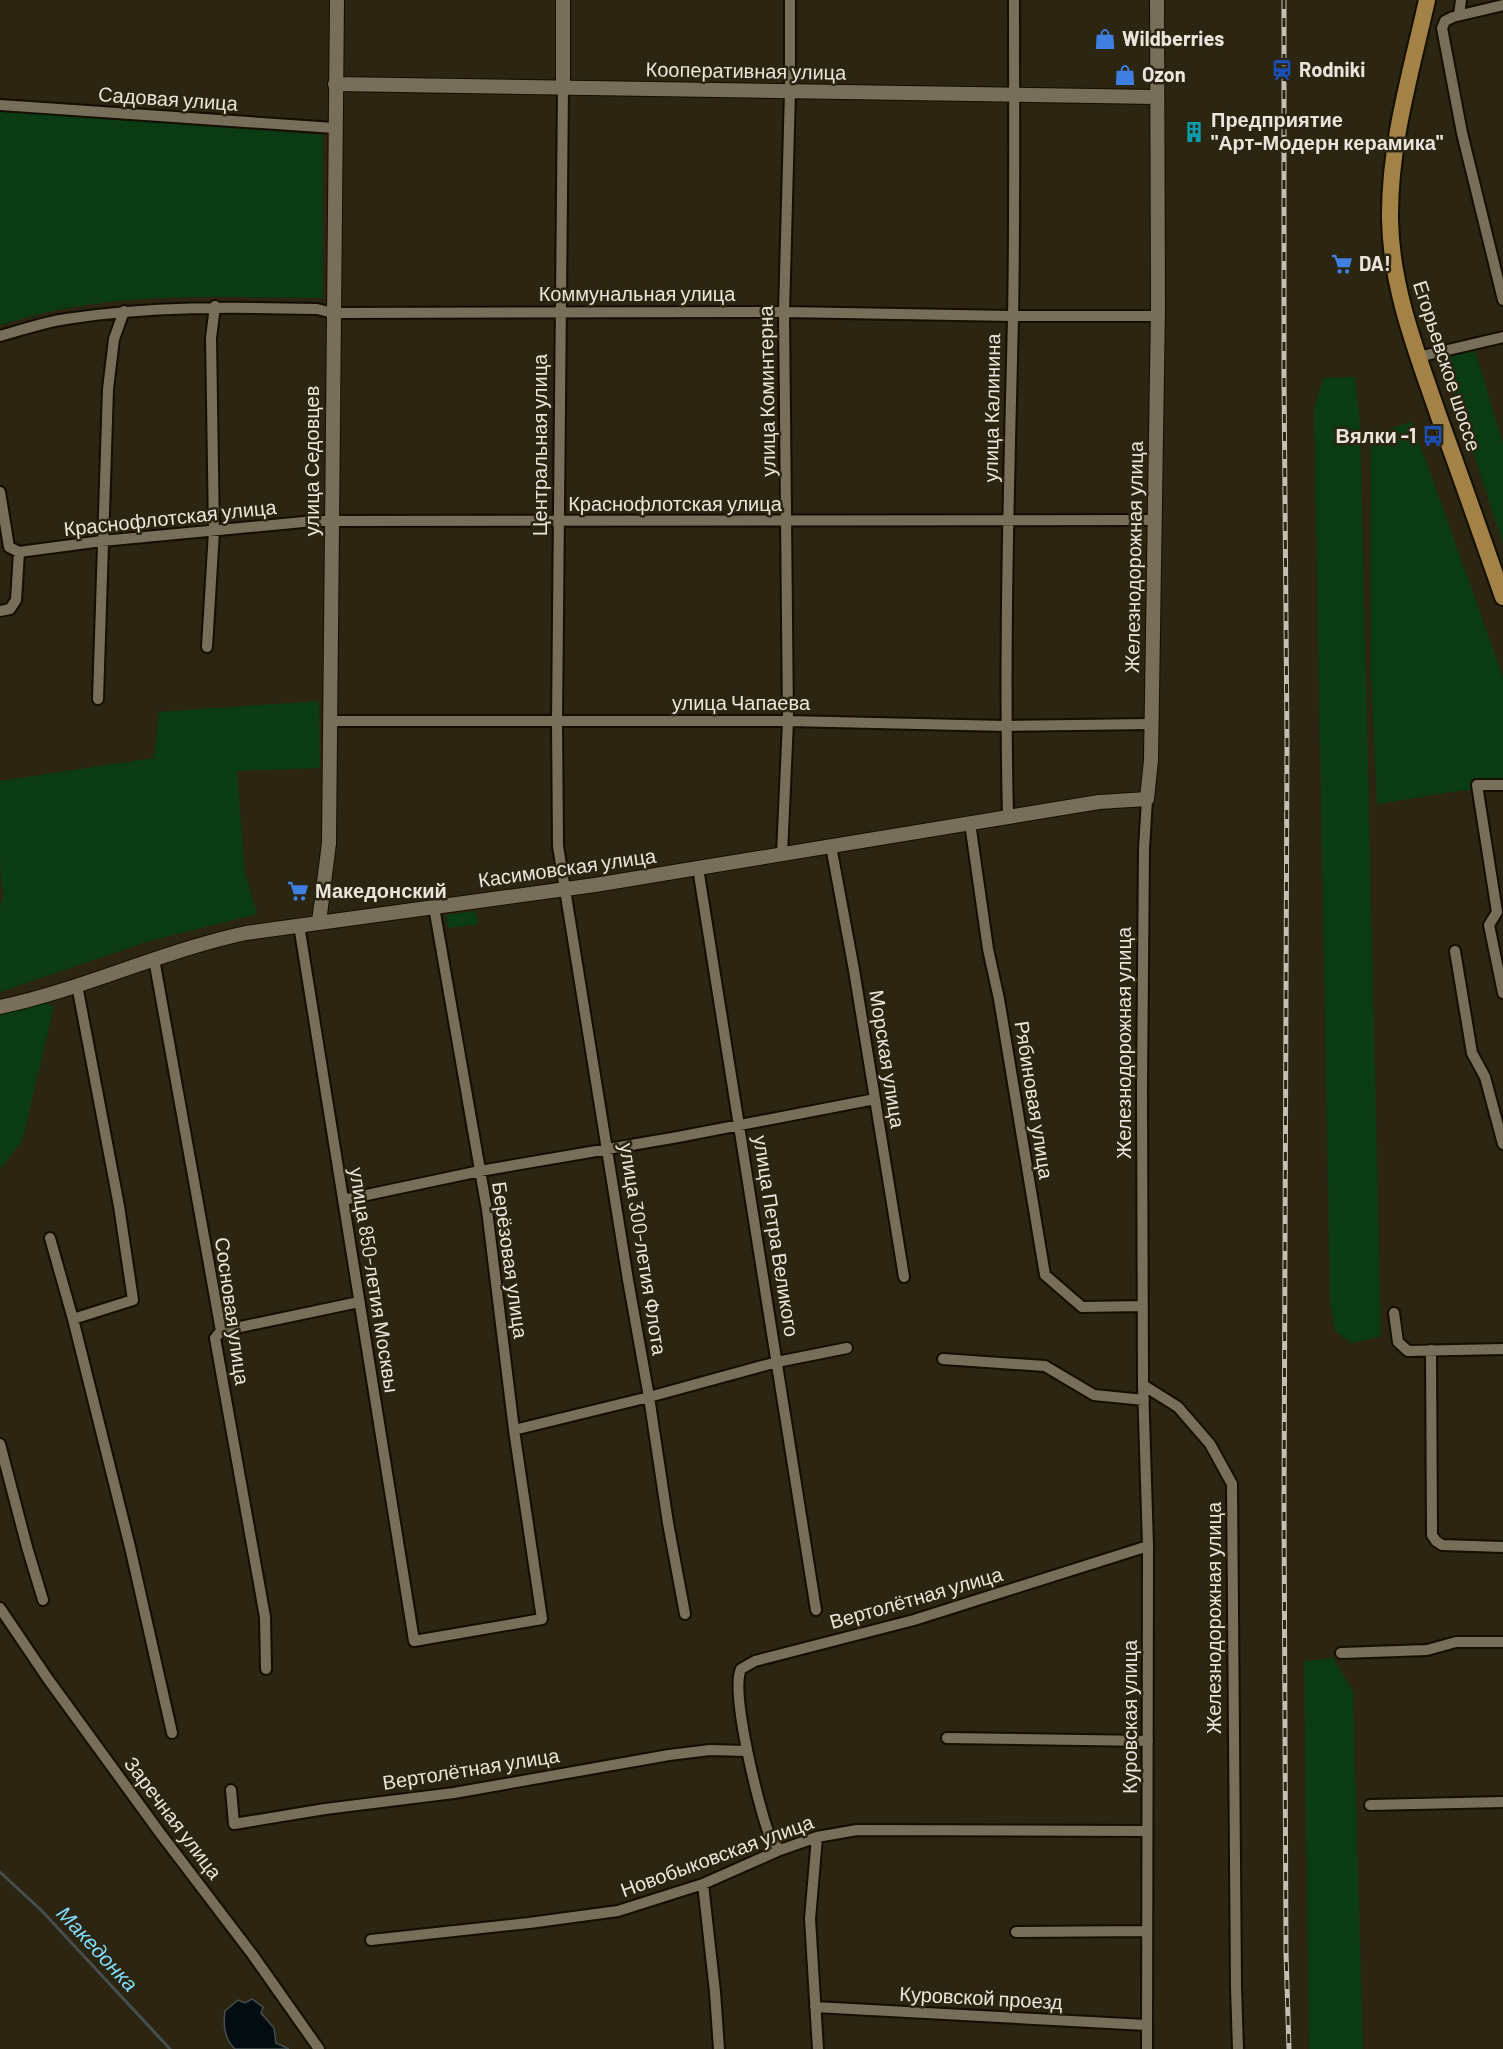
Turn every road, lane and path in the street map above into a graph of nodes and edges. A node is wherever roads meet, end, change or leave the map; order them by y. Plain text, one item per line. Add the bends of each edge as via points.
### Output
1 (337, 0) edge
2 (563, 0) edge
3 (790, 0) edge
4 (1014, 0) edge
5 (1157, 0) edge
6 (1427, 0) edge
7 (1461, 0) edge
8 (1503, 5) edge
9 (1459, 15) junction
10 (335, 84) junction
11 (563, 87) junction
12 (790, 91) junction
13 (1014, 95) junction
14 (1156, 97) junction
15 (0, 105) edge
16 (334, 128) junction
17 (1503, 300) edge
18 (215, 306) junction
19 (124, 311) junction
20 (561, 311) junction
21 (784, 312) junction
22 (333, 313) junction
23 (1012, 316) junction
24 (1158, 316) junction
25 (0, 336) edge
26 (1503, 337) edge
27 (1418, 357) junction
28 (0, 492) edge
29 (1007, 520) junction
30 (1153, 520) junction
31 (560, 521) junction
32 (331, 522) junction
33 (787, 522) junction
34 (214, 531) junction
35 (102, 541) junction
36 (19, 552) junction
37 (1503, 597) edge
38 (0, 611) edge
39 (207, 647) dead end
40 (98, 699) dead end
41 (330, 721) junction
42 (557, 721) junction
43 (788, 721) junction
44 (1152, 724) junction
45 (1006, 726) junction
46 (1503, 785) edge
47 (1147, 799) junction
48 (1008, 817) junction
49 (970, 823) junction
50 (831, 846) junction
51 (782, 854) junction
52 (698, 868) junction
53 (564, 889) junction
54 (434, 907) junction
55 (320, 922) junction
56 (299, 925) junction
57 (1455, 951) dead end
58 (154, 959) junction
59 (76, 985) junction
60 (1503, 993) edge
61 (0, 1007) edge
62 (875, 1099) junction
63 (740, 1125) junction
64 (1503, 1144) edge
65 (608, 1149) junction
66 (480, 1171) junction
67 (343, 1200) junction
68 (50, 1239) dead end
69 (904, 1277) dead end
70 (359, 1302) junction
71 (1143, 1306) junction
72 (1394, 1313) dead end
73 (73, 1318) junction
74 (221, 1331) junction
75 (847, 1348) dead end
76 (1503, 1349) edge
77 (1431, 1350) junction
78 (943, 1359) dead end
79 (777, 1362) junction
80 (1143, 1385) junction
81 (649, 1397) junction
82 (1144, 1400) junction
83 (514, 1430) junction
84 (0, 1444) edge
85 (1148, 1546) junction
86 (1503, 1547) edge
87 (43, 1600) dead end
88 (0, 1608) edge
89 (816, 1610) dead end
90 (685, 1614) dead end
91 (542, 1619) joint
92 (1503, 1642) edge
93 (1341, 1653) dead end
94 (266, 1669) dead end
95 (172, 1733) dead end
96 (947, 1738) dead end
97 (1148, 1741) junction
98 (747, 1751) junction
99 (231, 1790) dead end
100 (1503, 1802) edge
101 (1370, 1805) dead end
102 (1148, 1831) junction
103 (817, 1837) junction
104 (780, 1850) junction
105 (703, 1884) junction
106 (1146, 1931) junction
107 (1016, 1932) dead end
108 (371, 1940) dead end
109 (815, 2007) junction
110 (1146, 2025) junction
111 (319, 2049) edge
112 (719, 2049) edge
113 (819, 2049) edge
114 (1147, 2049) edge
115 (1238, 2049) edge

1 - 10 main road, улица Седовцев
2 - 11 main road, Центральная улица
3 - 12 street, улица Коминтерна
4 - 13 street, улица Калинина
5 - 14 main road, Железнодорожная улица
6 - 27 main road, Егорьевское шоссе via 1402,111 1390,207 1398,286
7 - 9 street
8 - 9 street
9 - 17 street via 1445,21 1442,28 1462,133
10 - 11 main road, Кооперативная улица
10 - 16 main road, улица Седовцев
11 - 12 main road, Кооперативная улица
11 - 20 street, Центральная улица
12 - 13 main road, Кооперативная улица
12 - 21 street, улица Коминтерна
13 - 14 main road, Кооперативная улица
13 - 23 street, улица Калинина
14 - 24 main road, Железнодорожная улица
15 - 16 street, Садовая улица
16 - 22 main road, улица Седовцев
18 - 19 street, Коммунальная улица
18 - 22 street, Коммунальная улица via 317,309
18 - 34 street via 211,338
19 - 25 street, Коммунальная улица via 64,319
19 - 35 street via 114,339 108,389
20 - 21 street, Коммунальная улица
20 - 22 street, Коммунальная улица
20 - 31 street, Центральная улица
21 - 23 street, Коммунальная улица
21 - 33 street, улица Коминтерна
22 - 32 main road, улица Седовцев
23 - 24 street, Коммунальная улица
23 - 29 street, улица Калинина
24 - 30 main road, Железнодорожная улица
26 - 27 street
27 - 37 main road, Егорьевское шоссе
28 - 36 street via 9,547
29 - 30 street, Краснофлотская улица
29 - 33 street, Краснофлотская улица
29 - 45 street, улица Калинина
30 - 44 main road, Железнодорожная улица
31 - 32 street, Краснофлотская улица
31 - 33 street, Краснофлотская улица
31 - 42 street, Центральная улица
32 - 34 street, Краснофлотская улица
32 - 41 main road, улица Седовцев
33 - 43 street, улица Коминтерна
34 - 35 street, Краснофлотская улица
34 - 39 street
35 - 36 street, Краснофлотская улица
35 - 40 street
36 - 38 street via 16,600 10,609
41 - 42 street, улица Чапаева
41 - 55 main road, улица Седовцев via 329,843
42 - 43 street, улица Чапаева
42 - 53 street, Центральная улица via 558,844
43 - 45 street, улица Чапаева
43 - 51 street, улица Коминтерна
44 - 45 street, улица Чапаева
44 - 47 main road, Железнодорожная улица
45 - 48 street, улица Калинина
46 - 60 street via 1477,785 1497,912 1489,925
47 - 48 main road, Касимовская улица via 1099,802
47 - 71 street, Железнодорожная улица
48 - 49 main road, Касимовская улица
49 - 50 main road, Касимовская улица
49 - 71 street, Рябиновая улица via 1045,1275 1082,1307
50 - 51 main road, Касимовская улица
50 - 62 street, Морская улица
51 - 52 main road, Касимовская улица
52 - 53 main road, Касимовская улица
52 - 63 street, улица Петра Великого
53 - 54 main road, Касимовская улица
53 - 65 street, улица 300-летия Флота
54 - 55 main road, Касимовская улица
54 - 66 street, Берёзовая улица
55 - 56 main road, Касимовская улица
56 - 58 main road, Касимовская улица via 225,937
56 - 67 street, улица 850-летия Москвы
57 - 64 street via 1472,1053 1485,1077
58 - 59 main road, Касимовская улица
58 - 74 street, Сосновая улица
59 - 61 main road, Касимовская улица
59 - 73 street via 133,1300
62 - 63 street
62 - 69 street, Морская улица
63 - 65 street
63 - 79 street, улица Петра Великого
65 - 66 street
65 - 81 street, улица 300-летия Флота
66 - 67 street
66 - 83 street, Берёзовая улица
67 - 70 street, улица 850-летия Москвы
68 - 73 street
70 - 74 street
70 - 91 street, улица 850-летия Москвы via 414,1641
71 - 80 street, Железнодорожная улица
72 - 77 street via 1398,1342 1408,1350
73 - 95 street
74 - 94 street, Сосновая улица via 215,1338 265,1617
75 - 79 street
76 - 77 street
77 - 86 street via 1432,1535 1442,1545
78 - 82 street via 1045,1366 1094,1395
79 - 81 street
79 - 89 street, улица Петра Великого
80 - 82 street, Куровская улица
80 - 115 street, Железнодорожная улица via 1178,1407 1210,1444 1232,1484
81 - 83 street
81 - 90 street, улица 300-летия Флота
82 - 85 street, Куровская улица
83 - 91 street, Берёзовая улица
84 - 87 street
85 - 97 street, Куровская улица
85 - 98 street, Вертолётная улица via 914,1620 744,1666 738,1675
88 - 111 street, Заречная улица
92 - 93 street via 1456,1642 1426,1650
96 - 97 street
97 - 102 street, Куровская улица
98 - 99 street, Вертолётная улица via 669,1755 454,1793 234,1824
98 - 104 street, Вертолётная улица via 770,1837
100 - 101 street
102 - 103 street, Новобыковская улица via 857,1830
102 - 106 street, Куровская улица
103 - 104 street, Новобыковская улица
103 - 109 street via 810,1919
104 - 105 street, Новобыковская улица
105 - 108 street, Новобыковская улица via 618,1911
105 - 112 street
106 - 107 street
106 - 110 street, Куровская улица
109 - 110 street, Куровской проезд
109 - 113 street
110 - 114 street, Куровская улица

